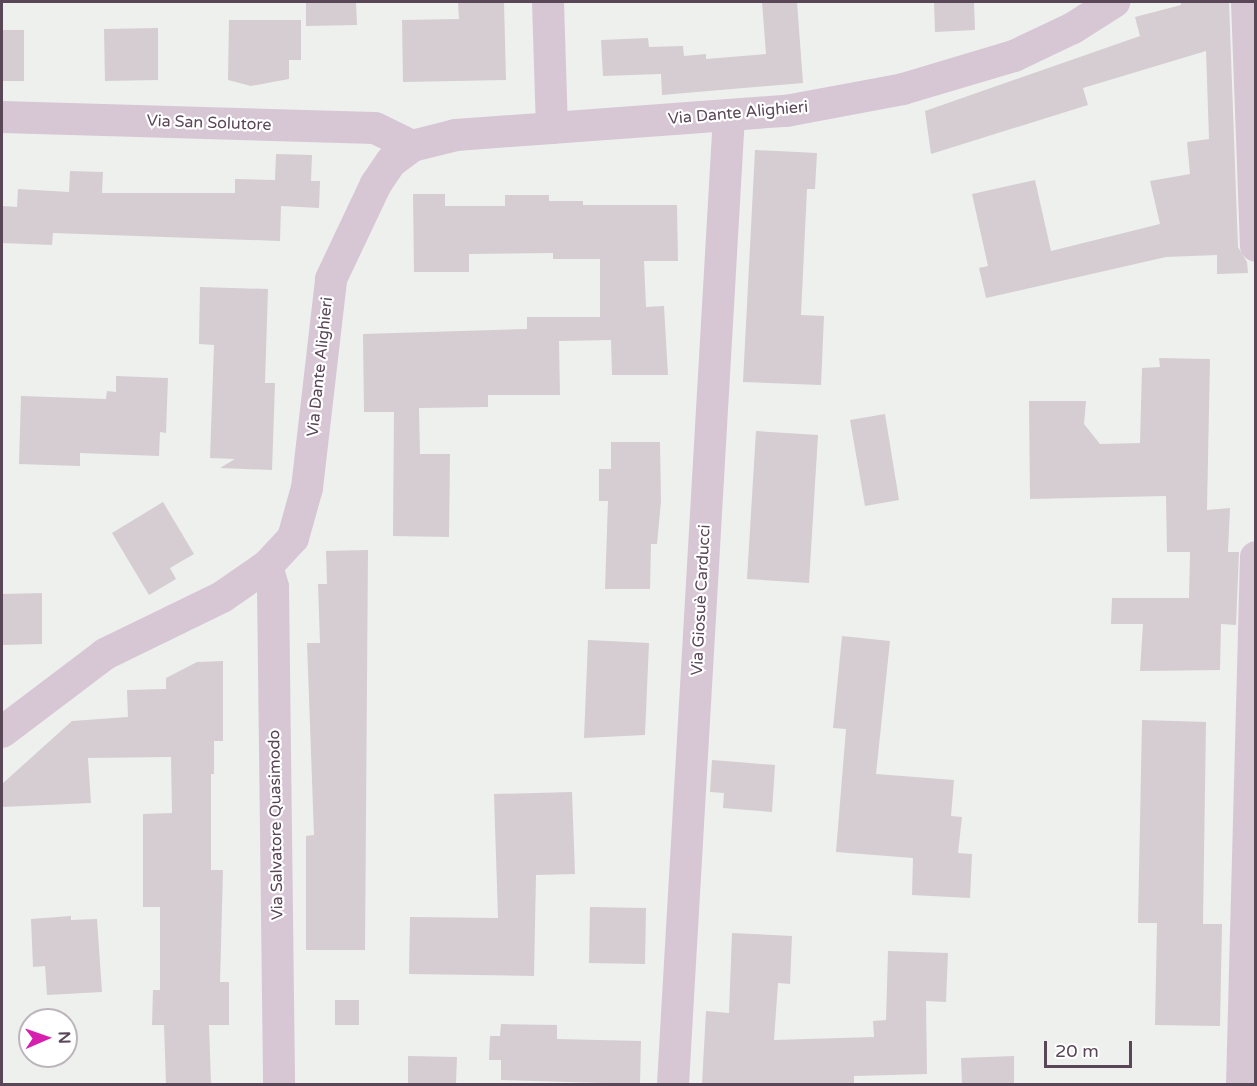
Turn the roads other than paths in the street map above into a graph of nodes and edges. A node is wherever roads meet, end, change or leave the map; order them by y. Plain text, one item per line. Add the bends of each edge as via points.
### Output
1 (548, 2) edge
2 (1114, 2) edge
3 (1247, 2) edge
4 (729, 116) junction
5 (2, 117) edge
6 (552, 128) junction
7 (412, 146) junction
8 (1256, 246) edge
9 (1256, 557) edge
10 (267, 566) junction
11 (2, 732) edge
12 (279, 1084) edge
13 (673, 1084) edge
14 (1242, 1084) edge

1 - 6 street
2 - 4 street, Via Dante Alighieri via 1073,28 1003,61 903,89 820,106
3 - 8 street
4 - 6 street, Via Dante Alighieri
4 - 13 street, Via Giosuè Carducci
5 - 7 street, Via San Solutore via 375,128
6 - 7 street, Via Dante Alighieri via 456,135
7 - 10 street, Via Dante Alighieri via 391,162 341,250 331,279 303,512 293,538
9 - 14 street
10 - 11 street, Via Dante Alighieri via 222,597 105,654
10 - 12 street, Via Salvatore Quasimodo via 273,587

